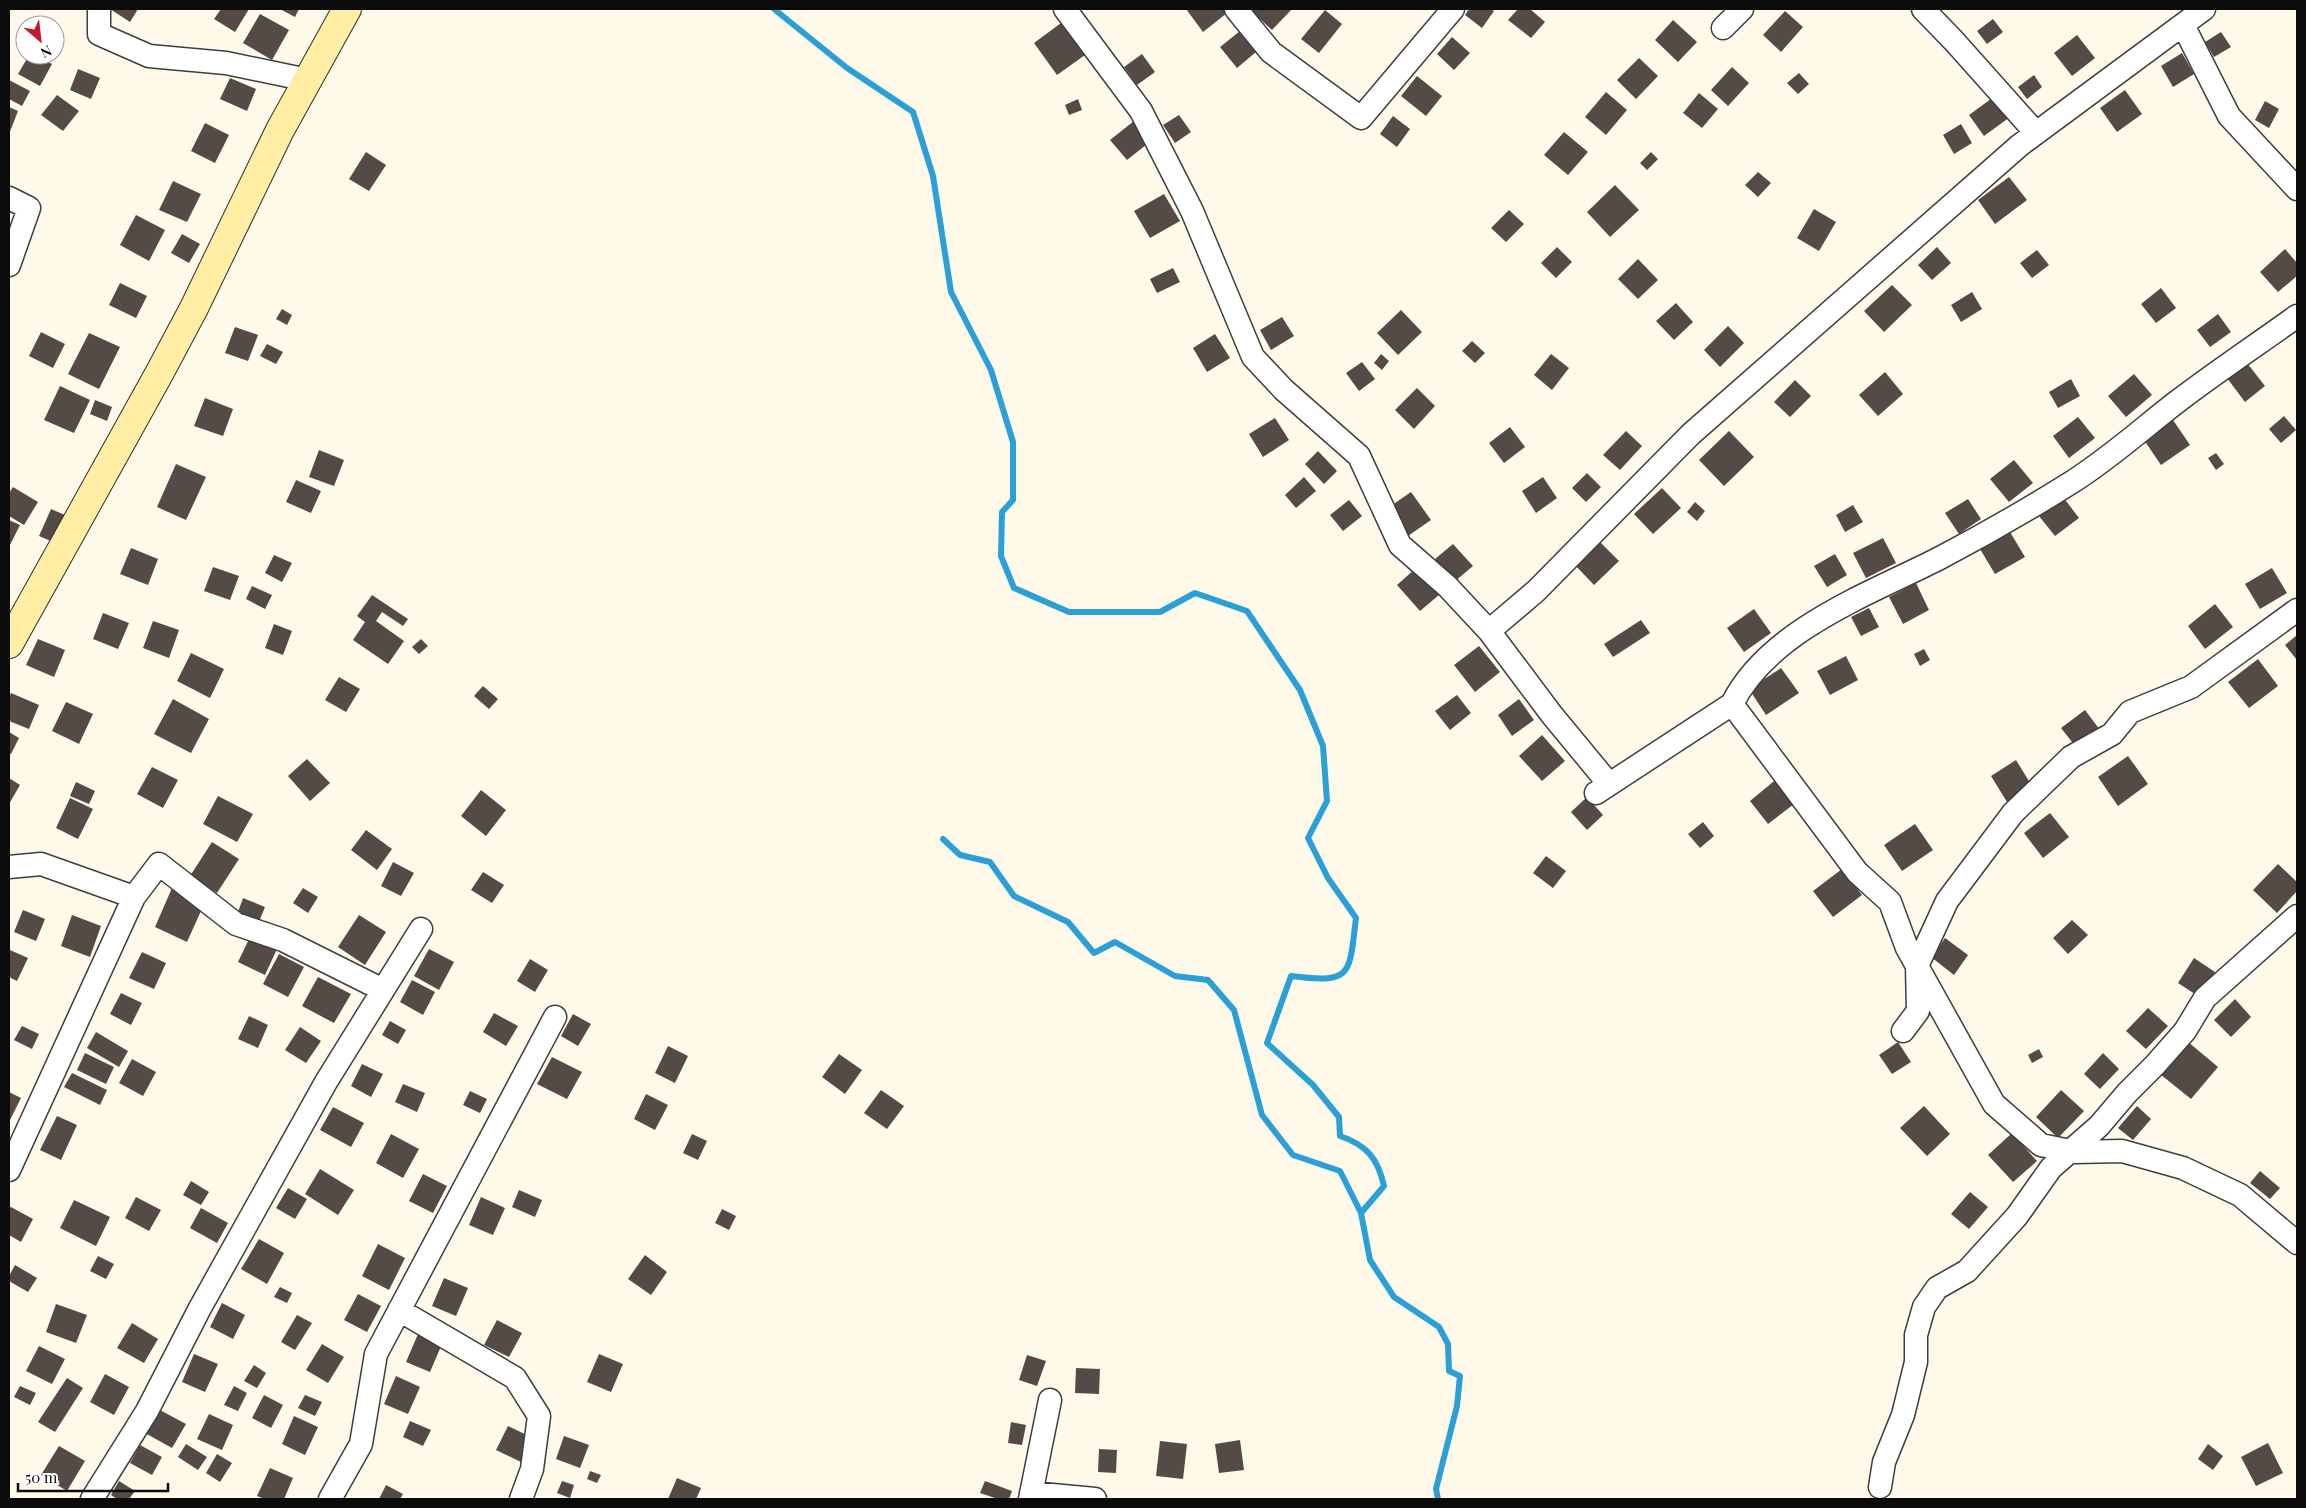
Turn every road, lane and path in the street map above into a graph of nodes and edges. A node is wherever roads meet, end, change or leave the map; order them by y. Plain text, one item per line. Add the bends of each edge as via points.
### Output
1 (99, 9) edge
2 (347, 9) edge
3 (1065, 9) edge
4 (1236, 9) edge
5 (1453, 9) edge
6 (1742, 9) edge
7 (1923, 9) edge
8 (2204, 9) edge
9 (2183, 25) junction
10 (1723, 28) dead end
11 (308, 80) junction
12 (2036, 133) junction
13 (2297, 188) edge
14 (9, 198) edge
15 (9, 265) edge
16 (2297, 316) edge
17 (2297, 610) edge
18 (1489, 631) junction
19 (9, 644) edge
20 (1732, 704) junction
21 (9, 868) edge
22 (134, 897) junction
23 (2297, 916) edge
24 (421, 929) dead end
25 (1917, 966) junction
26 (383, 990) junction
27 (555, 1017) dead end
28 (1903, 1031) dead end
29 (2069, 1150) junction
30 (9, 1170) edge
31 (2297, 1243) edge
32 (399, 1310) junction
33 (1050, 1400) dead end
34 (1880, 1487) dead end
35 (1030, 1496) edge
36 (92, 1499) edge
37 (330, 1499) edge
38 (521, 1499) edge
39 (1095, 1499) edge

1 - 11 street via 99,34 149,56 226,63
2 - 11 street
3 - 18 street via 1146,120 1192,211 1253,357 1284,390 1359,456 1400,545 1447,586
4 - 5 street via 1271,52 1361,118
6 - 10 street
7 - 12 street
8 - 9 street
9 - 12 street
9 - 13 street via 2230,116
11 - 19 street via 280,130 181,332
12 - 18 street via 1691,434 1536,591
14 - 15 street via 29,208
16 - 20 street via 2074,480 1946,554 1820,619 1767,656 1740,688
17 - 25 street via 2191,688 2130,712 2112,734 2071,757 2013,813 1947,901
18 - 20 street via 1603,789
20 - 25 street via 1856,872 1890,902
21 - 22 street via 40,864
22 - 26 street via 159,864 236,924 283,940
22 - 30 street
23 - 29 street via 2205,998 2185,1031 2155,1066 2099,1126
24 - 26 street
25 - 28 street via 1918,1011
25 - 29 street via 1994,1104 2040,1144
26 - 36 street via 326,1082 200,1308 147,1411
27 - 32 street
29 - 31 street via 2122,1151 2183,1168 2240,1195
29 - 34 street via 2051,1168 2017,1216 1967,1270 1937,1288 1924,1307 1916,1335 1916,1362 1903,1415 1884,1462
32 - 37 street via 376,1354 361,1444
32 - 38 street via 516,1378 539,1416 532,1469
33 - 35 street
35 - 39 street

